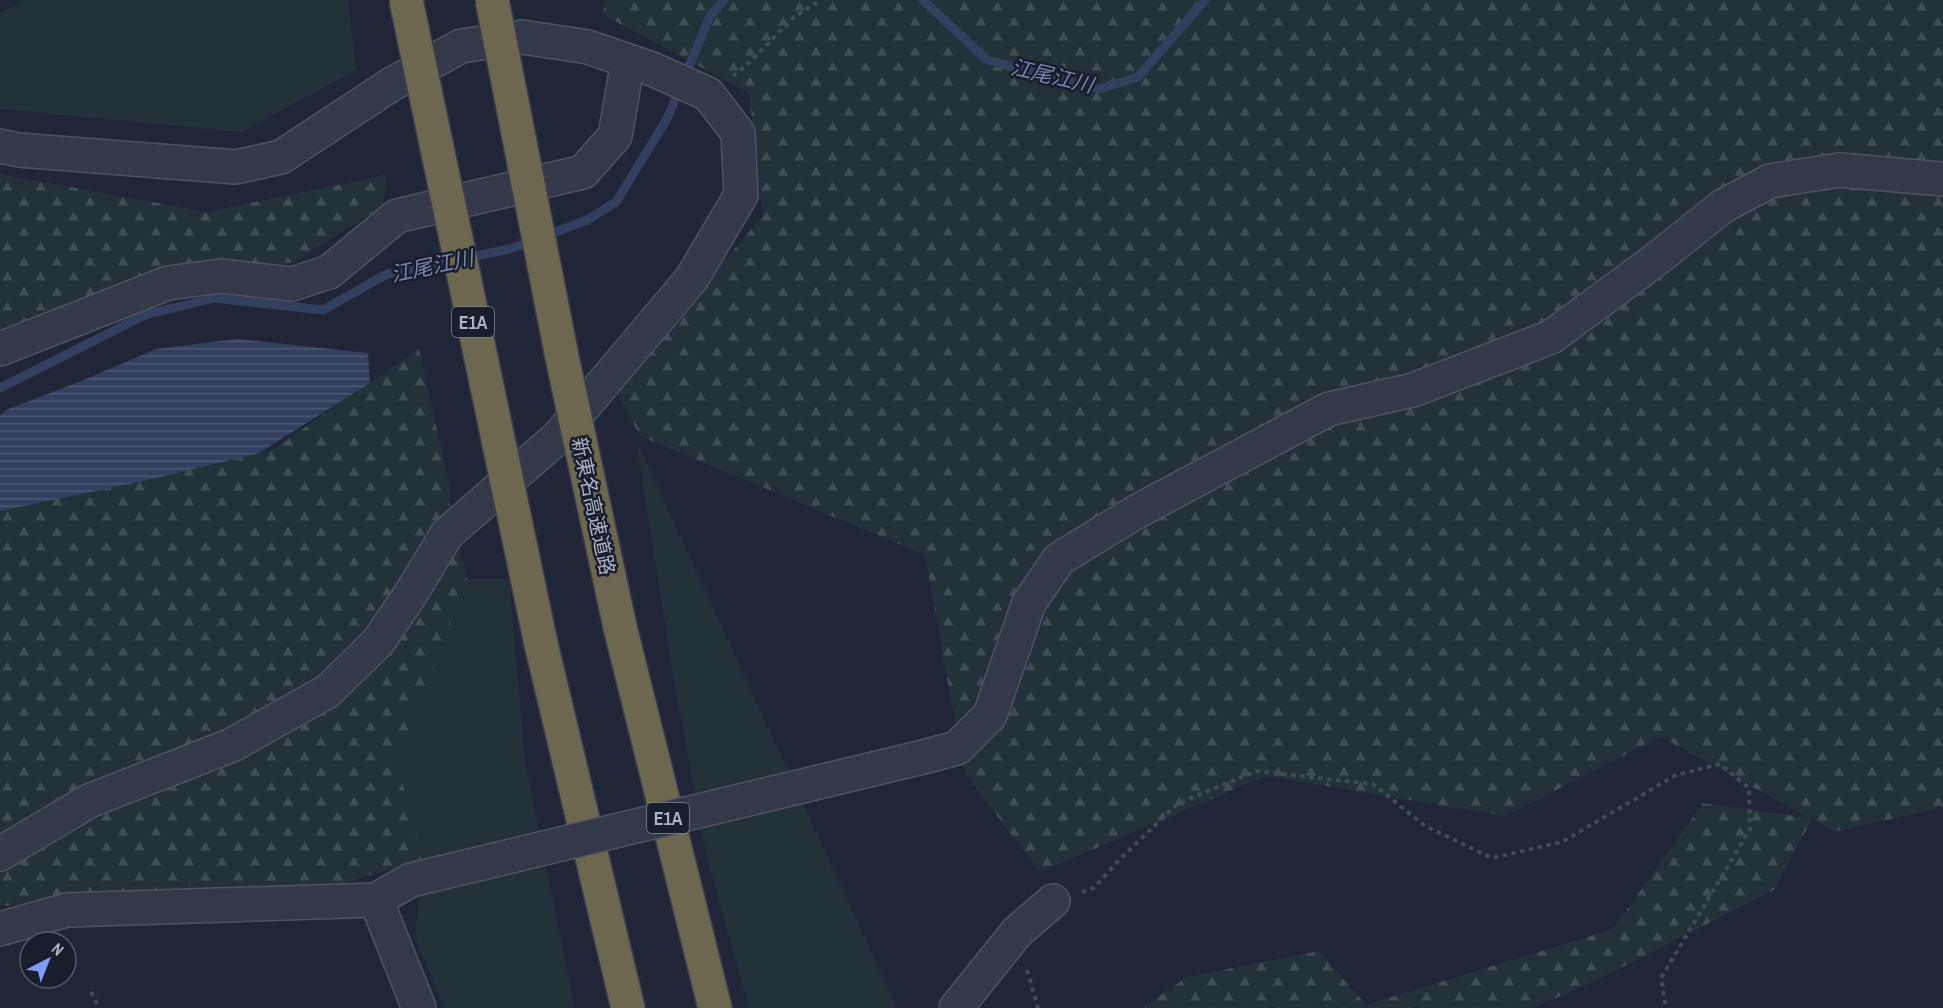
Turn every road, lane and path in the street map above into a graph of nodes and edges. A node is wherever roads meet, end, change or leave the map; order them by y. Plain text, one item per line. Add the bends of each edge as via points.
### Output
1 (406, 0) edge
2 (492, 0) edge
3 (821, 0) edge
4 (628, 61) junction
5 (708, 94) junction
6 (0, 146) edge
7 (1943, 179) edge
8 (0, 349) edge
9 (0, 854) edge
10 (376, 900) junction
11 (1053, 901) joint
12 (0, 929) edge
13 (91, 992) dead end
14 (99, 1008) edge
15 (419, 1008) edge
16 (628, 1008) edge
17 (715, 1008) edge
18 (956, 1008) edge
19 (1666, 1008) edge

1 - 16 highway, E1A, bridge via 541,644
2 - 17 highway, 新東名高速道路 / E1A, bridge via 561,357 620,627
3 - 5 path via 794,17 746,66
4 - 5 street
4 - 6 street via 588,47 522,37 461,45 392,84 281,158 236,167
4 - 8 street via 615,136 583,172 397,216 329,272 292,284 220,276 168,283
5 - 9 street via 738,133 741,195 692,278 558,437 447,534 378,642 328,691 232,746 89,801
7 - 10 street, bridge via 1839,170 1770,181 1723,206 1551,337 1413,390 1329,409 1136,512 1059,559 1029,603 990,715 957,748 411,880
10 - 12 street via 67,910
10 - 15 street
11 - 18 street via 1017,932
11 - 19 path via 1094,888 1177,804 1256,771 1374,784 1425,826 1492,858 1562,842 1676,775 1720,764 1749,788 1750,829 1661,978
13 - 14 path

